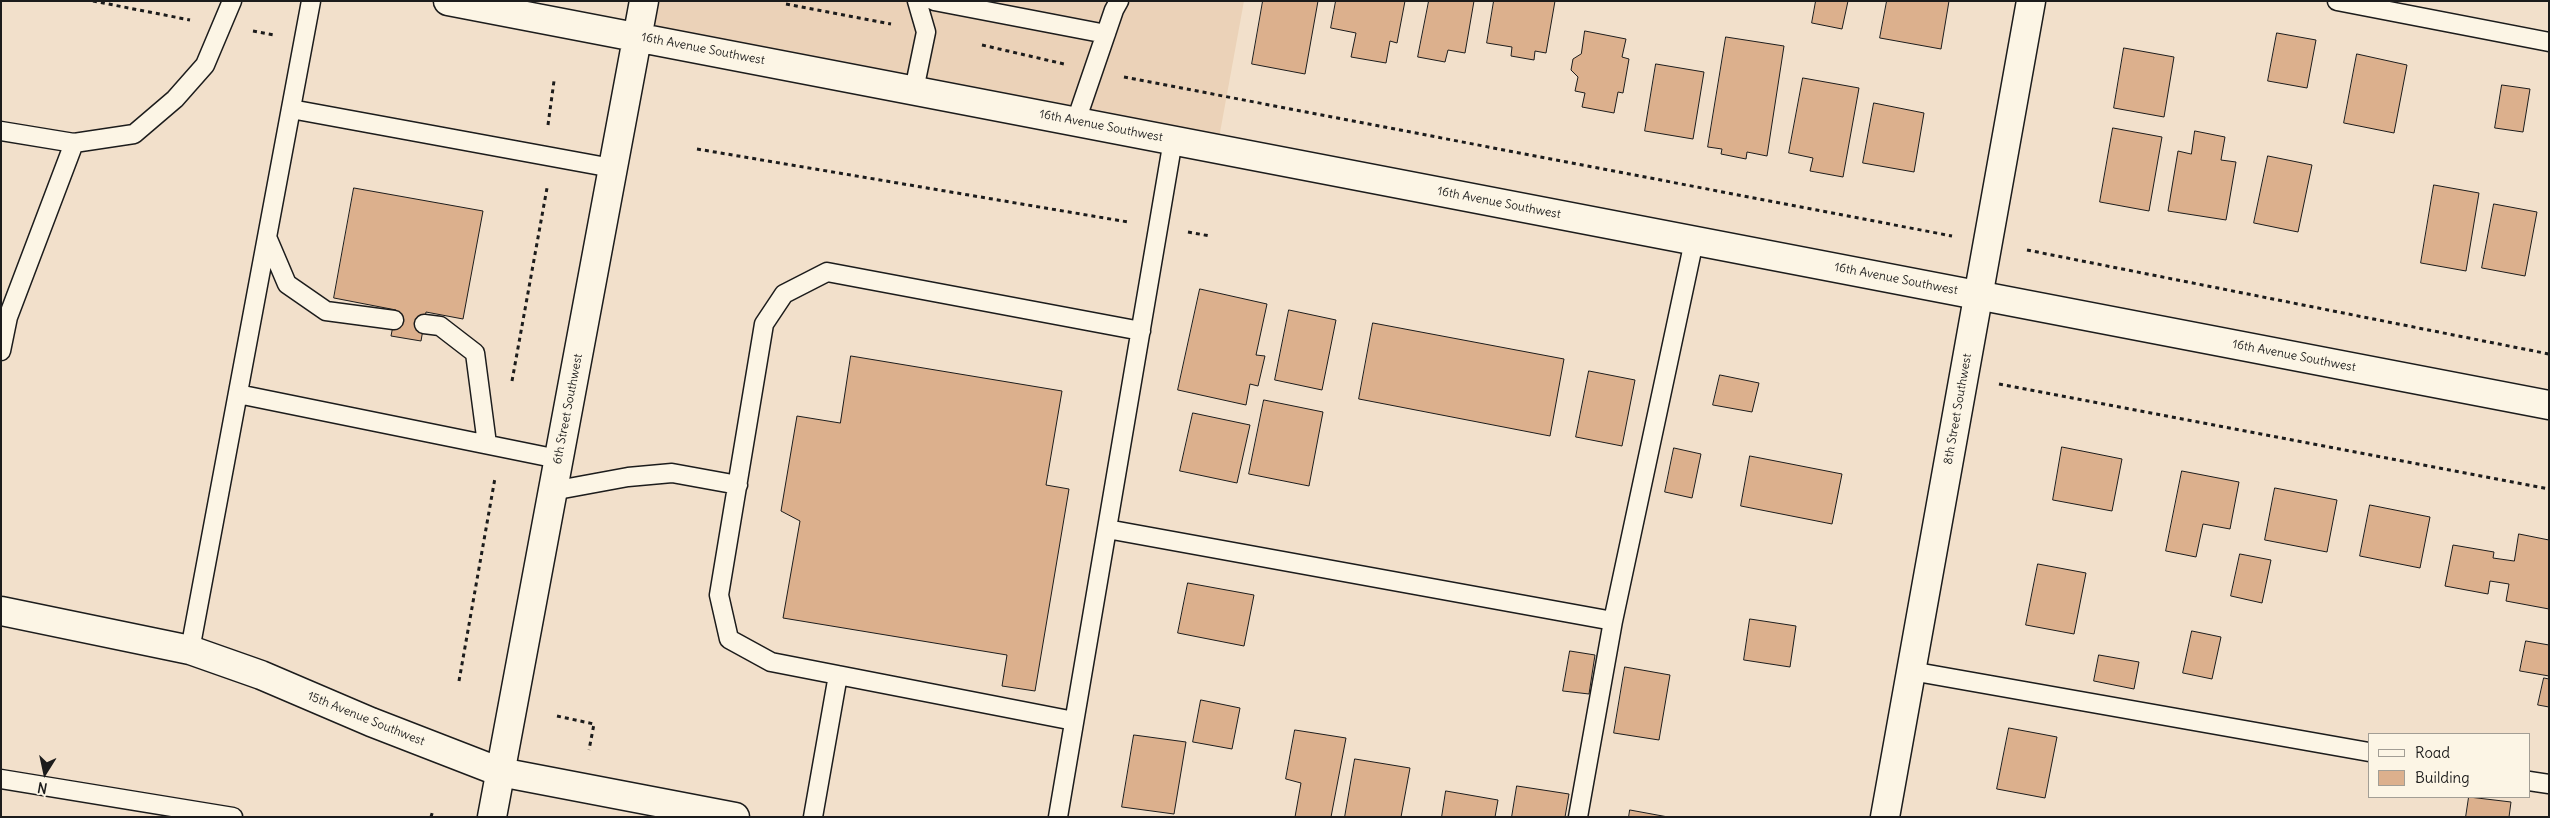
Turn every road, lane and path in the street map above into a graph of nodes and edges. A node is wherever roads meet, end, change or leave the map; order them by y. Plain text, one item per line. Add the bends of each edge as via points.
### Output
1 (232, 1) edge
2 (311, 1) edge
3 (448, 1) edge
4 (644, 1) edge
5 (917, 1) edge
6 (934, 1) edge
7 (1119, 1) edge
8 (2031, 1) edge
9 (2337, 1) edge
10 (786, 4) dead end
11 (926, 32) junction
12 (1106, 34) junction
13 (637, 36) junction
14 (2549, 42) edge
15 (1093, 70) junction
16 (554, 81) dead end
17 (914, 90) junction
18 (291, 109) junction
19 (1076, 121) junction
20 (1, 131) edge
21 (1173, 140) junction
22 (74, 143) junction
23 (697, 149) dead end
24 (542, 154) junction
25 (612, 168) junction
26 (1159, 228) junction
27 (1210, 236) dead end
28 (1953, 236) dead end
29 (267, 237) junction
30 (1694, 241) junction
31 (2027, 250) dead end
32 (1978, 295) junction
33 (394, 320) dead end
34 (424, 324) dead end
35 (1141, 331) junction
36 (1, 351) edge
37 (2549, 354) edge
38 (1964, 377) junction
39 (238, 394) junction
40 (2549, 405) edge
41 (486, 444) junction
42 (558, 459) junction
43 (738, 485) junction
44 (2549, 489) edge
45 (552, 491) junction
46 (1107, 530) junction
47 (1, 611) edge
48 (1613, 621) junction
49 (190, 650) junction
50 (1911, 671) junction
51 (838, 675) junction
52 (557, 716) dead end
53 (1074, 721) junction
54 (589, 750) dead end
55 (2368, 752) edge
56 (500, 772) junction
57 (1, 779) edge
58 (2530, 781) edge
59 (2549, 784) edge
60 (433, 810) dead end
61 (682, 812) edge
62 (233, 817) edge
63 (431, 817) edge
64 (492, 817) edge
65 (734, 817) edge
66 (813, 817) edge
67 (1058, 817) edge
68 (1578, 817) edge
69 (1885, 817) edge

1 - 22 lane via 205,65 175,99 134,134
2 - 18 lane
3 - 13 main road, 16th Avenue Southwest
4 - 13 main road, 6th Street Southwest
5 - 11 lane
6 - 12 lane
7 - 12 lane
8 - 32 main road, 8th Street Southwest
9 - 14 lane
10 - 11 path
11 - 15 path
11 - 17 lane
12 - 15 lane
13 - 17 main road, 16th Avenue Southwest
13 - 25 main road, 6th Street Southwest
15 - 19 lane
15 - 28 path
16 - 24 path
17 - 19 main road, 16th Avenue Southwest
18 - 24 lane
18 - 29 lane
19 - 21 main road, 16th Avenue Southwest
20 - 22 lane
21 - 26 lane
21 - 30 main road, 16th Avenue Southwest
22 - 36 lane via 8,317
23 - 26 path
24 - 25 lane
25 - 42 main road, 6th Street Southwest
26 - 27 path
26 - 35 lane
29 - 33 lane via 287,284 326,310
29 - 39 lane
30 - 32 main road, 16th Avenue Southwest
30 - 48 lane
31 - 37 path
32 - 38 main road, 8th Street Southwest
32 - 40 main road, 16th Avenue Southwest
34 - 41 lane via 440,326 475,353
35 - 43 lane via 827,272 784,294 764,324
35 - 46 lane
38 - 44 path
38 - 50 main road, 8th Street Southwest
39 - 41 lane
39 - 49 lane
41 - 42 lane
42 - 45 main road, 6th Street Southwest
43 - 45 lane via 672,474 628,477
43 - 51 lane via 719,594 728,639 771,662
45 - 56 main road, 6th Street Southwest
46 - 48 lane
46 - 53 lane
47 - 49 main road, 15th Avenue Southwest
48 - 68 lane
49 - 56 main road, 15th Avenue Southwest via 261,675
50 - 55 lane
50 - 69 main road, 8th Street Southwest
51 - 53 lane
51 - 66 lane
52 - 54 path via 594,724
53 - 67 lane
56 - 61 main road, 15th Avenue Southwest
56 - 64 main road, 6th Street Southwest
57 - 62 lane
58 - 59 lane
60 - 63 path
61 - 65 main road, 15th Avenue Southwest

